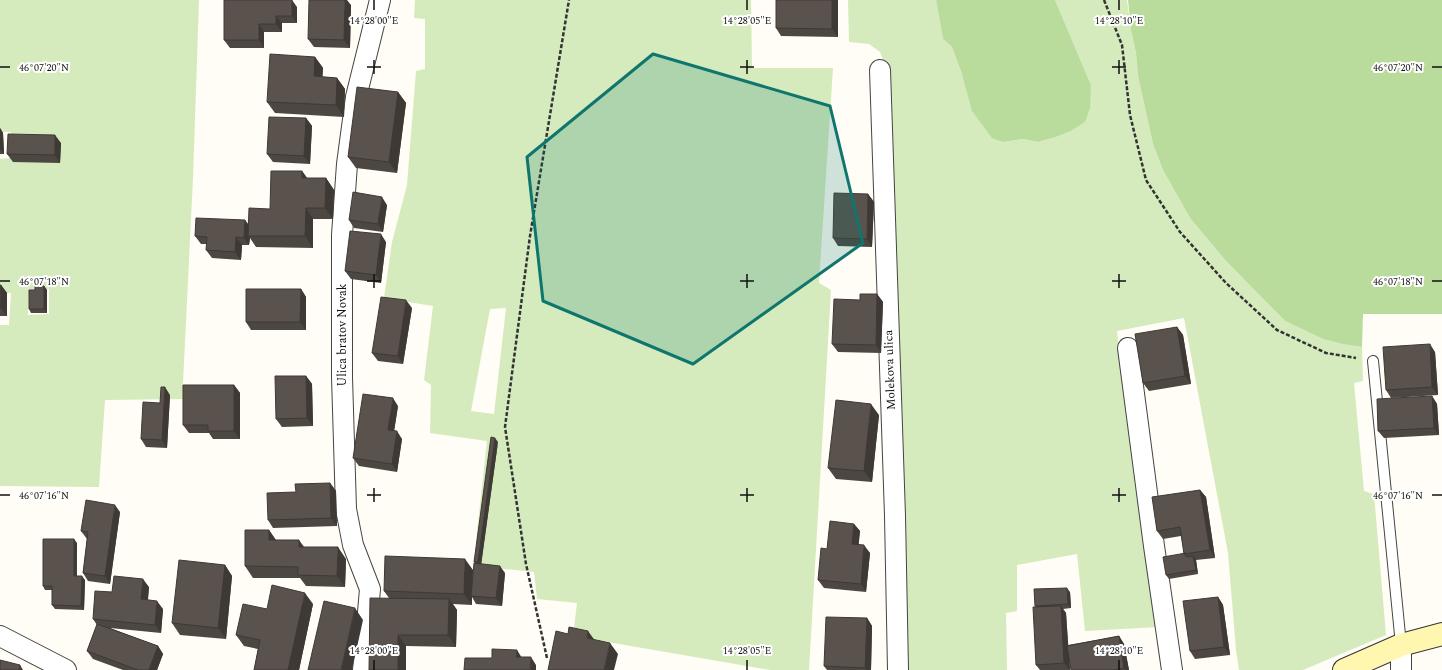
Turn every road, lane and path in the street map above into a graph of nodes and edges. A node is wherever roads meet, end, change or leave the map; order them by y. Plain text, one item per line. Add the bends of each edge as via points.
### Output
1 (380, 0) edge
2 (569, 0) edge
3 (1104, 0) edge
4 (880, 70) dead end
5 (1128, 348) dead end
6 (1372, 361) joint
7 (1442, 634) edge
8 (0, 636) edge
9 (1401, 645) junction
10 (547, 658) dead end
11 (66, 670) edge
12 (363, 670) edge
13 (898, 670) edge
14 (1172, 670) edge
15 (1344, 670) edge
16 (1401, 670) edge

1 - 12 street, Ulica bratov Novak via 356,97 347,164 342,235 342,377 346,509 353,545 370,589
2 - 10 path via 530,236 505,426 526,564
3 - 6 path via 1122,45 1130,115 1146,180 1180,232 1226,283 1277,330 1326,353
4 - 13 street, Molekova ulica via 896,516
5 - 14 street
6 - 9 lane
7 - 9 main road
8 - 11 street
9 - 15 main road
9 - 16 street

